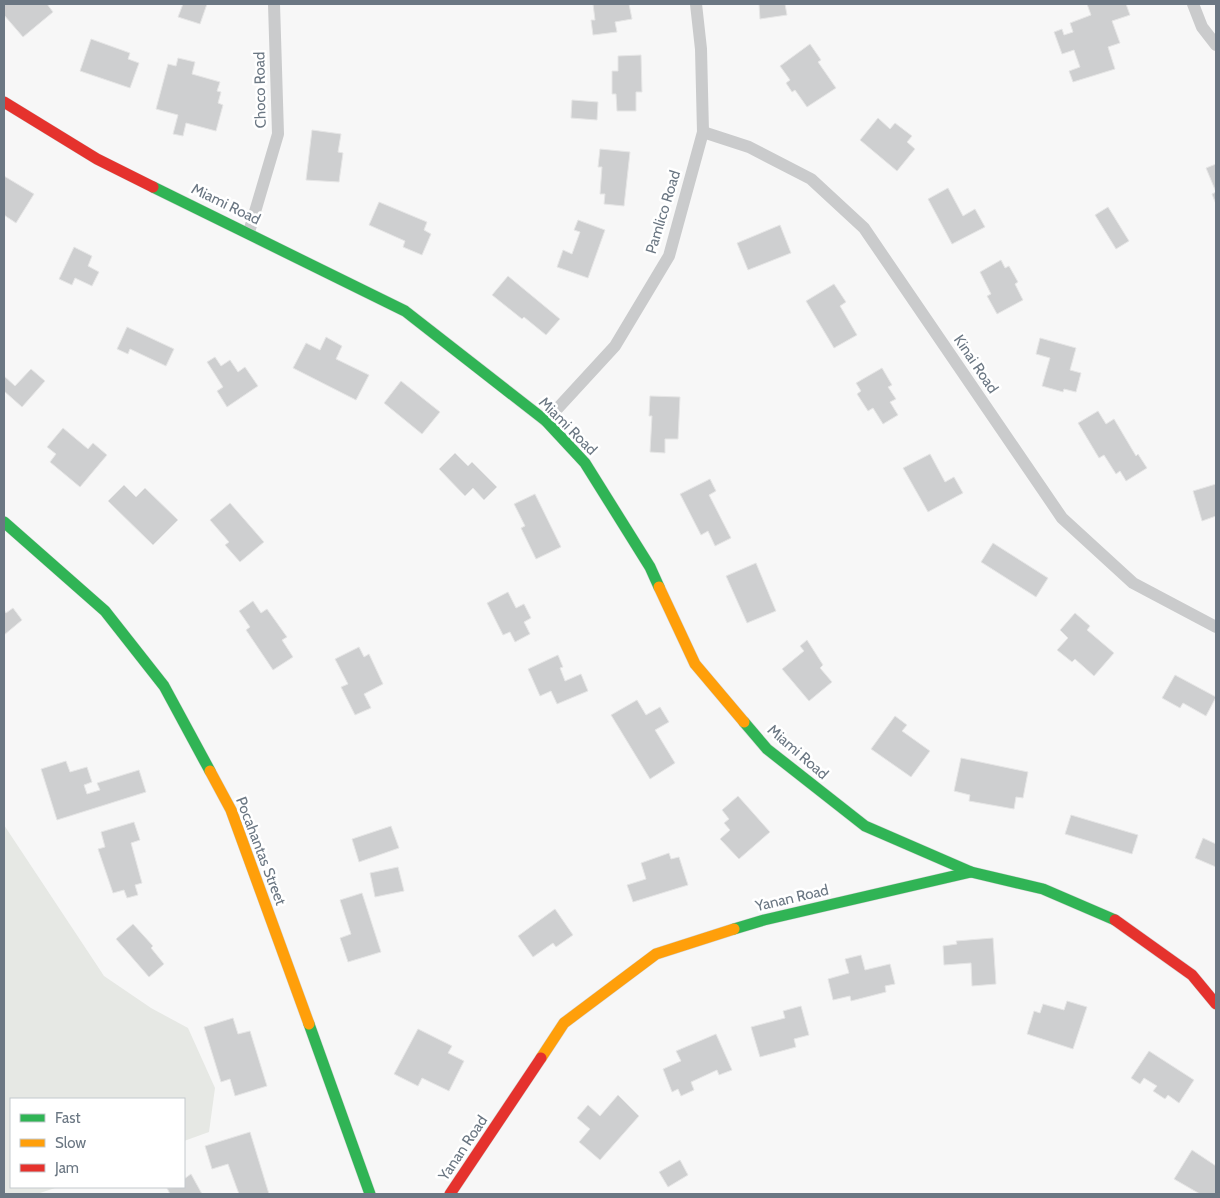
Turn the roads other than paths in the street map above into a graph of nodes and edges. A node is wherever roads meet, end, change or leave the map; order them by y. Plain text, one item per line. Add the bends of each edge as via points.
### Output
1 (274, 4) edge
2 (696, 4) edge
3 (1193, 4) edge
4 (1216, 45) edge
5 (4, 102) edge
6 (703, 132) junction
7 (249, 232) junction
8 (546, 421) junction
9 (4, 522) edge
10 (1216, 627) edge
11 (971, 872) junction
12 (1216, 1004) edge
13 (370, 1194) edge
14 (450, 1194) edge

1 - 7 street, Choco Road via 278,134
2 - 6 street, Pamlico Road via 701,48
3 - 4 street via 1202,27
5 - 7 street, Miami Road via 97,159
6 - 8 street, Pamlico Road via 669,256 615,346
6 - 10 street, Kinai Road via 749,147 811,179 864,228 1062,518 1133,583
7 - 8 street, Miami Road via 405,311
8 - 11 street, Miami Road via 585,463 650,567 695,664 767,749 864,826
9 - 13 street, Pocahantas Street via 105,611 164,686 231,810
11 - 12 street, Yanan Road via 1043,889 1113,918 1192,975
11 - 14 street, Yanan Road via 764,920 656,954 564,1023

